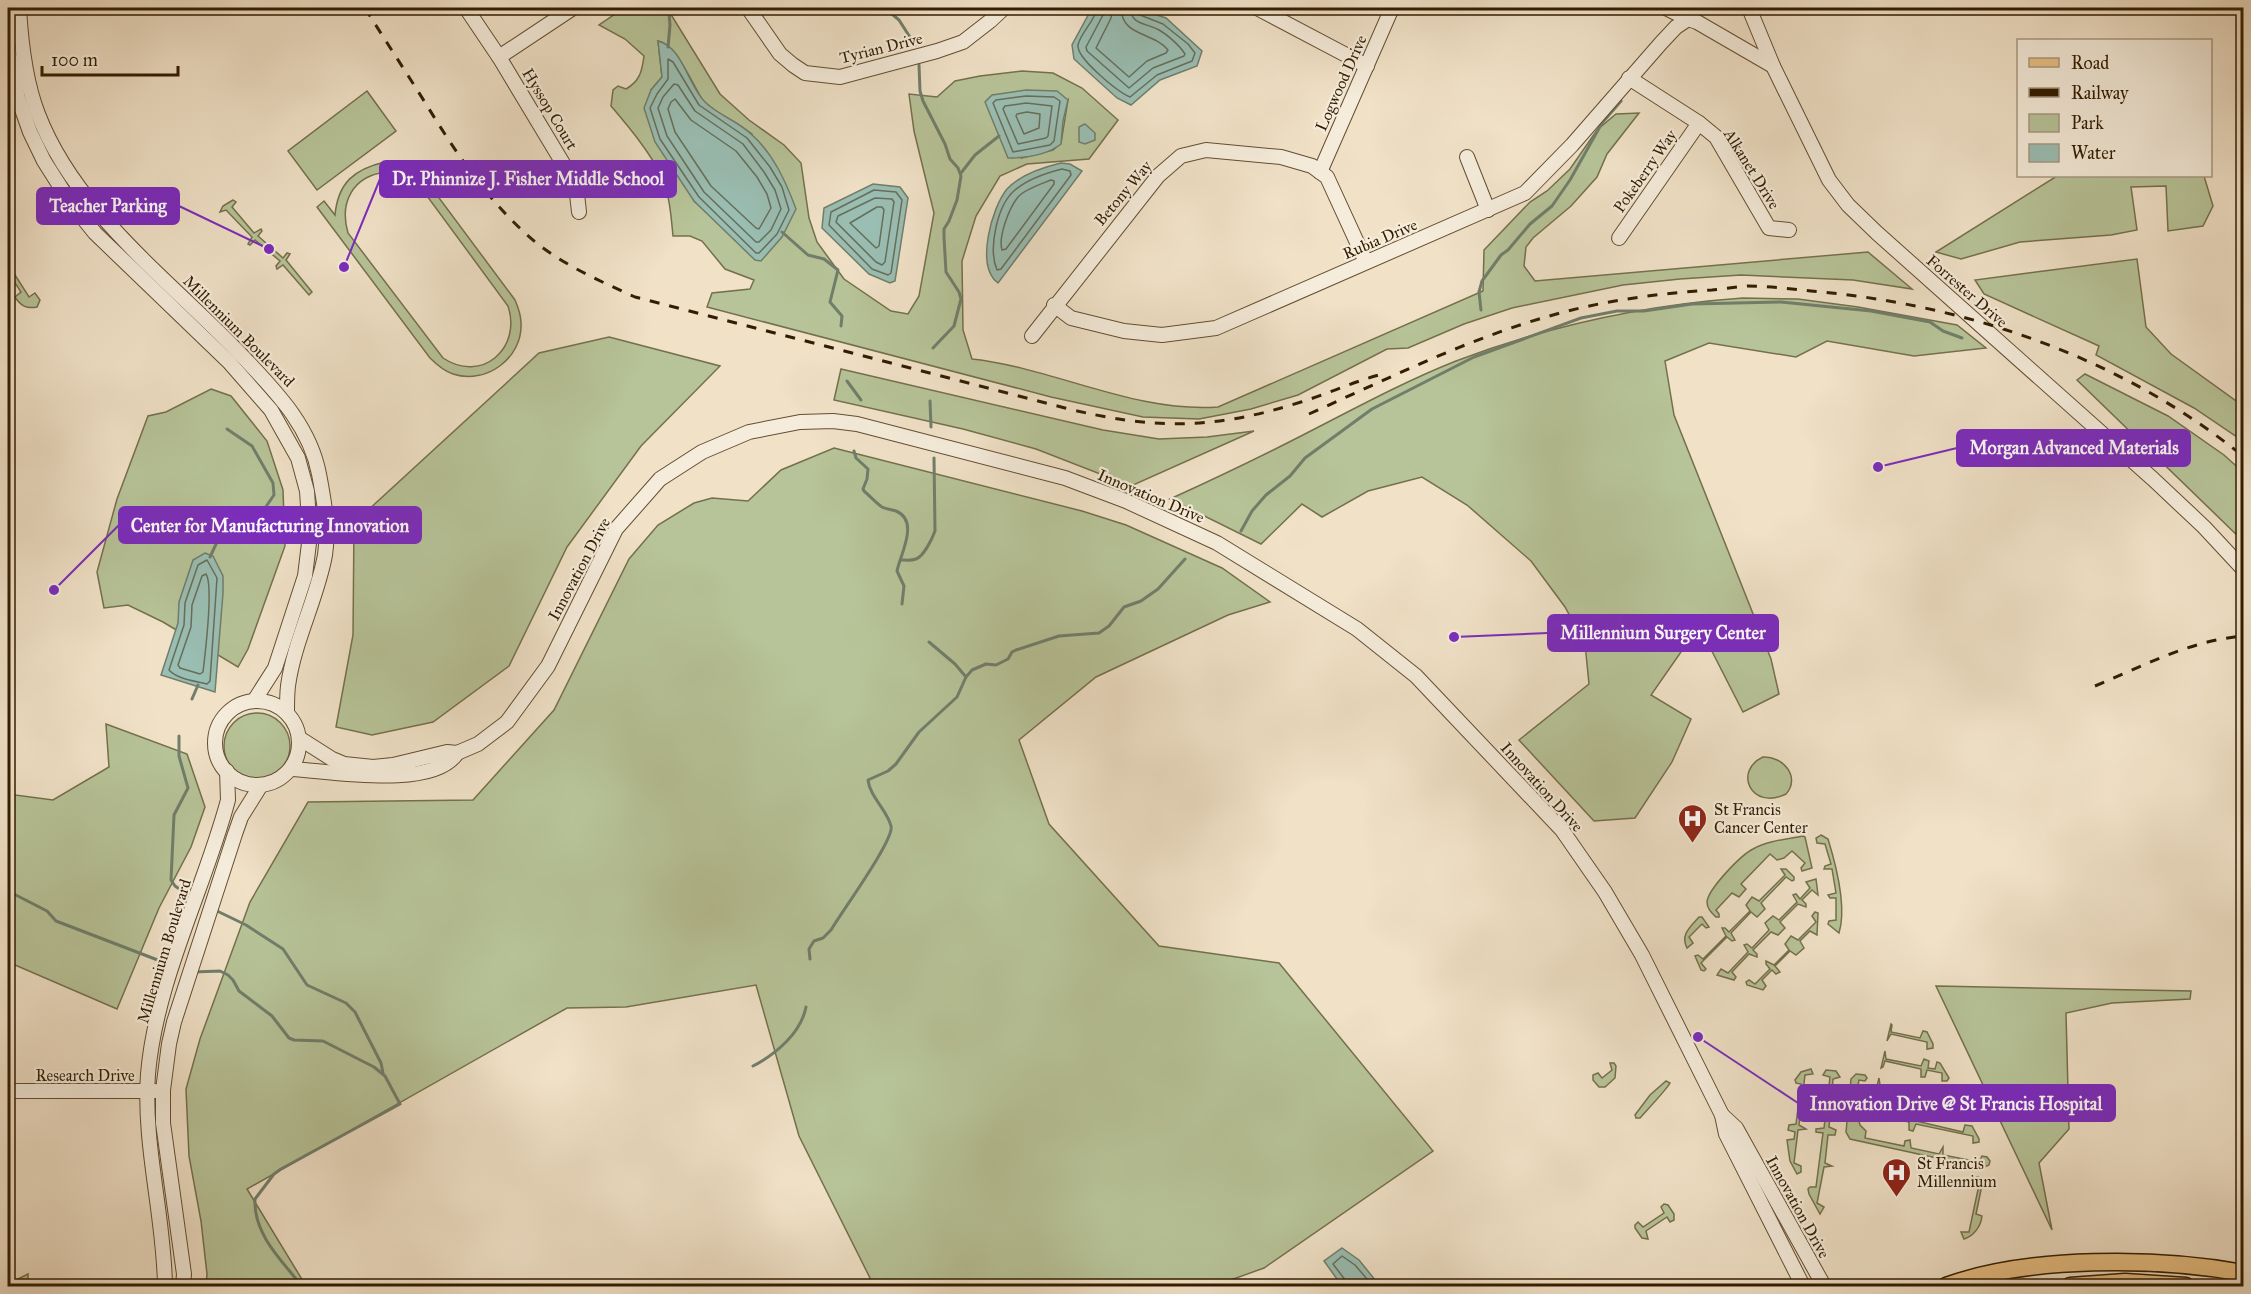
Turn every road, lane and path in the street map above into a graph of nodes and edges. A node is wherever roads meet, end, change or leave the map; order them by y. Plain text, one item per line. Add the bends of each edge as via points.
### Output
1 (18, 8) edge
2 (466, 8) edge
3 (573, 8) edge
4 (748, 8) edge
5 (1004, 8) edge
6 (1257, 8) edge
7 (1392, 8) edge
8 (1672, 8) edge
9 (1749, 8) edge
10 (1692, 21) junction
11 (1661, 43) junction
12 (8, 48) edge
13 (499, 57) junction
14 (1367, 66) junction
15 (1773, 66) junction
16 (1629, 78) junction
17 (1699, 123) junction
18 (1467, 157) dead end
19 (1320, 172) junction
20 (1488, 210) junction
21 (579, 212) dead end
22 (1789, 230) dead end
23 (1619, 238) dead end
24 (1366, 262) junction
25 (1054, 305) junction
26 (1032, 336) dead end
27 (2244, 570) edge
28 (249, 702) junction
29 (287, 713) junction
30 (299, 738) junction
31 (457, 753) junction
32 (292, 769) junction
33 (226, 771) junction
34 (261, 784) junction
35 (163, 1090) junction
36 (8, 1091) edge
37 (147, 1091) junction
38 (1722, 1115) junction
39 (2244, 1273) edge
40 (165, 1287) edge
41 (183, 1287) edge
42 (1803, 1287) edge
43 (1824, 1287) edge
44 (1946, 1287) edge
45 (2070, 1287) edge
46 (2186, 1287) edge

1 - 29 street, Millennium Boulevard via 32,95 60,159 99,213 286,402 302,426 319,470 325,506 325,555 293,663
2 - 13 street, Hyssop Court
3 - 13 street
4 - 5 street, Tyrian Drive via 793,66 805,73 840,77 963,42
6 - 14 street
7 - 14 street, Logwood Drive
8 - 10 street
8 - 11 street, Rubia Drive
9 - 15 street, Forrester Drive
10 - 11 street, Rubia Drive via 1676,27
10 - 15 street
11 - 16 street, Rubia Drive
12 - 28 street, Millennium Boulevard via 30,132 70,201 95,233 229,362 271,410 298,458 307,491 310,535 305,576 275,668
13 - 21 street, Hyssop Court via 576,185
14 - 19 street, Logwood Drive
15 - 27 street, Forrester Drive via 1829,180 1848,205 2153,479
16 - 17 street, Alkanet Drive
16 - 20 street, Rubia Drive via 1525,193
17 - 22 street, Alkanet Drive via 1716,137 1769,228
17 - 23 street, Pokeberry Way
18 - 20 street
19 - 24 street via 1327,177
19 - 25 street, Betony Way via 1281,157 1206,150 1181,156 1158,176
20 - 24 street, Rubia Drive
24 - 25 street, Rubia Drive via 1216,328 1162,335 1124,331 1071,318
25 - 26 street, Betony Way
28 - 29 street via 266,702
28 - 33 street via 227,714 217,733 217,754
29 - 30 street
30 - 31 street, Innovation Drive via 320,754 344,764 373,767
30 - 32 street
31 - 32 street, Innovation Drive via 452,762 432,769 388,777
31 - 38 street, Innovation Drive via 492,735 507,722 548,666 616,529 660,478 702,452 749,432 800,422 833,421 871,427 1065,478 1217,543 1357,629 1416,676 1562,830 1642,955
32 - 34 street
33 - 34 street via 243,782
33 - 37 street, Millennium Boulevard via 228,800 167,983
34 - 35 street, Millennium Boulevard via 242,816 217,889 169,1044
35 - 37 street, Research Drive
35 - 41 street, Millennium Boulevard via 163,1123
36 - 37 street, Research Drive
37 - 40 street, Millennium Boulevard via 147,1127 163,1241
38 - 42 street, Innovation Drive via 1726,1134
38 - 43 street, Innovation Drive via 1736,1128
39 - 44 main road via 2154,1263 2082,1263 2030,1267
45 - 46 main road via 2125,1282

